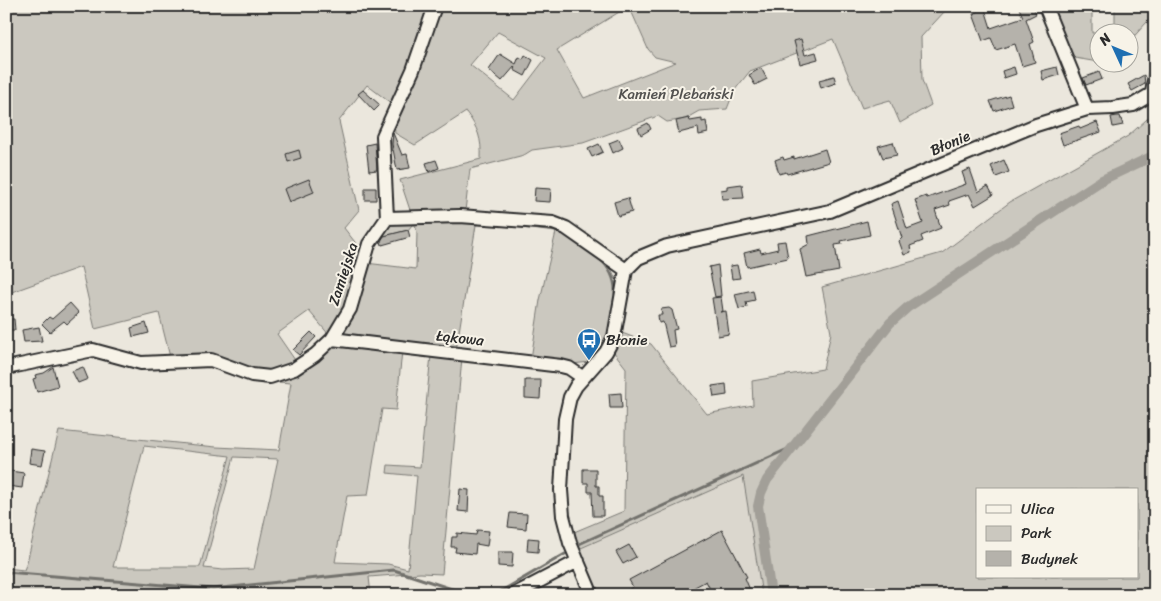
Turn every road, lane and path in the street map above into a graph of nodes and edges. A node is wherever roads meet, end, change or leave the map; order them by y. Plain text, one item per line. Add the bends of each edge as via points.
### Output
1 (435, 6) edge
2 (1046, 6) edge
3 (1155, 75) edge
4 (1153, 92) edge
5 (1087, 109) junction
6 (387, 218) junction
7 (626, 270) junction
8 (332, 339) junction
9 (6, 368) edge
10 (582, 377) junction
11 (578, 561) junction
12 (513, 595) edge
13 (592, 595) edge

1 - 6 street via 413,70 384,136
2 - 5 street
3 - 4 street
4 - 5 street, Błonie via 1133,105
5 - 7 street, Błonie via 1036,125 830,211 653,250
6 - 7 street via 460,216 553,223 566,228
6 - 8 street, Zamiejska via 369,244 355,296
7 - 10 street via 614,337 606,352
8 - 9 street, Zamiejska via 305,362 286,373 270,377 252,375 211,360 141,363 93,350
8 - 10 street, Łąkowa via 561,366
10 - 11 street via 567,407 561,490 565,527
11 - 12 street
11 - 13 street

